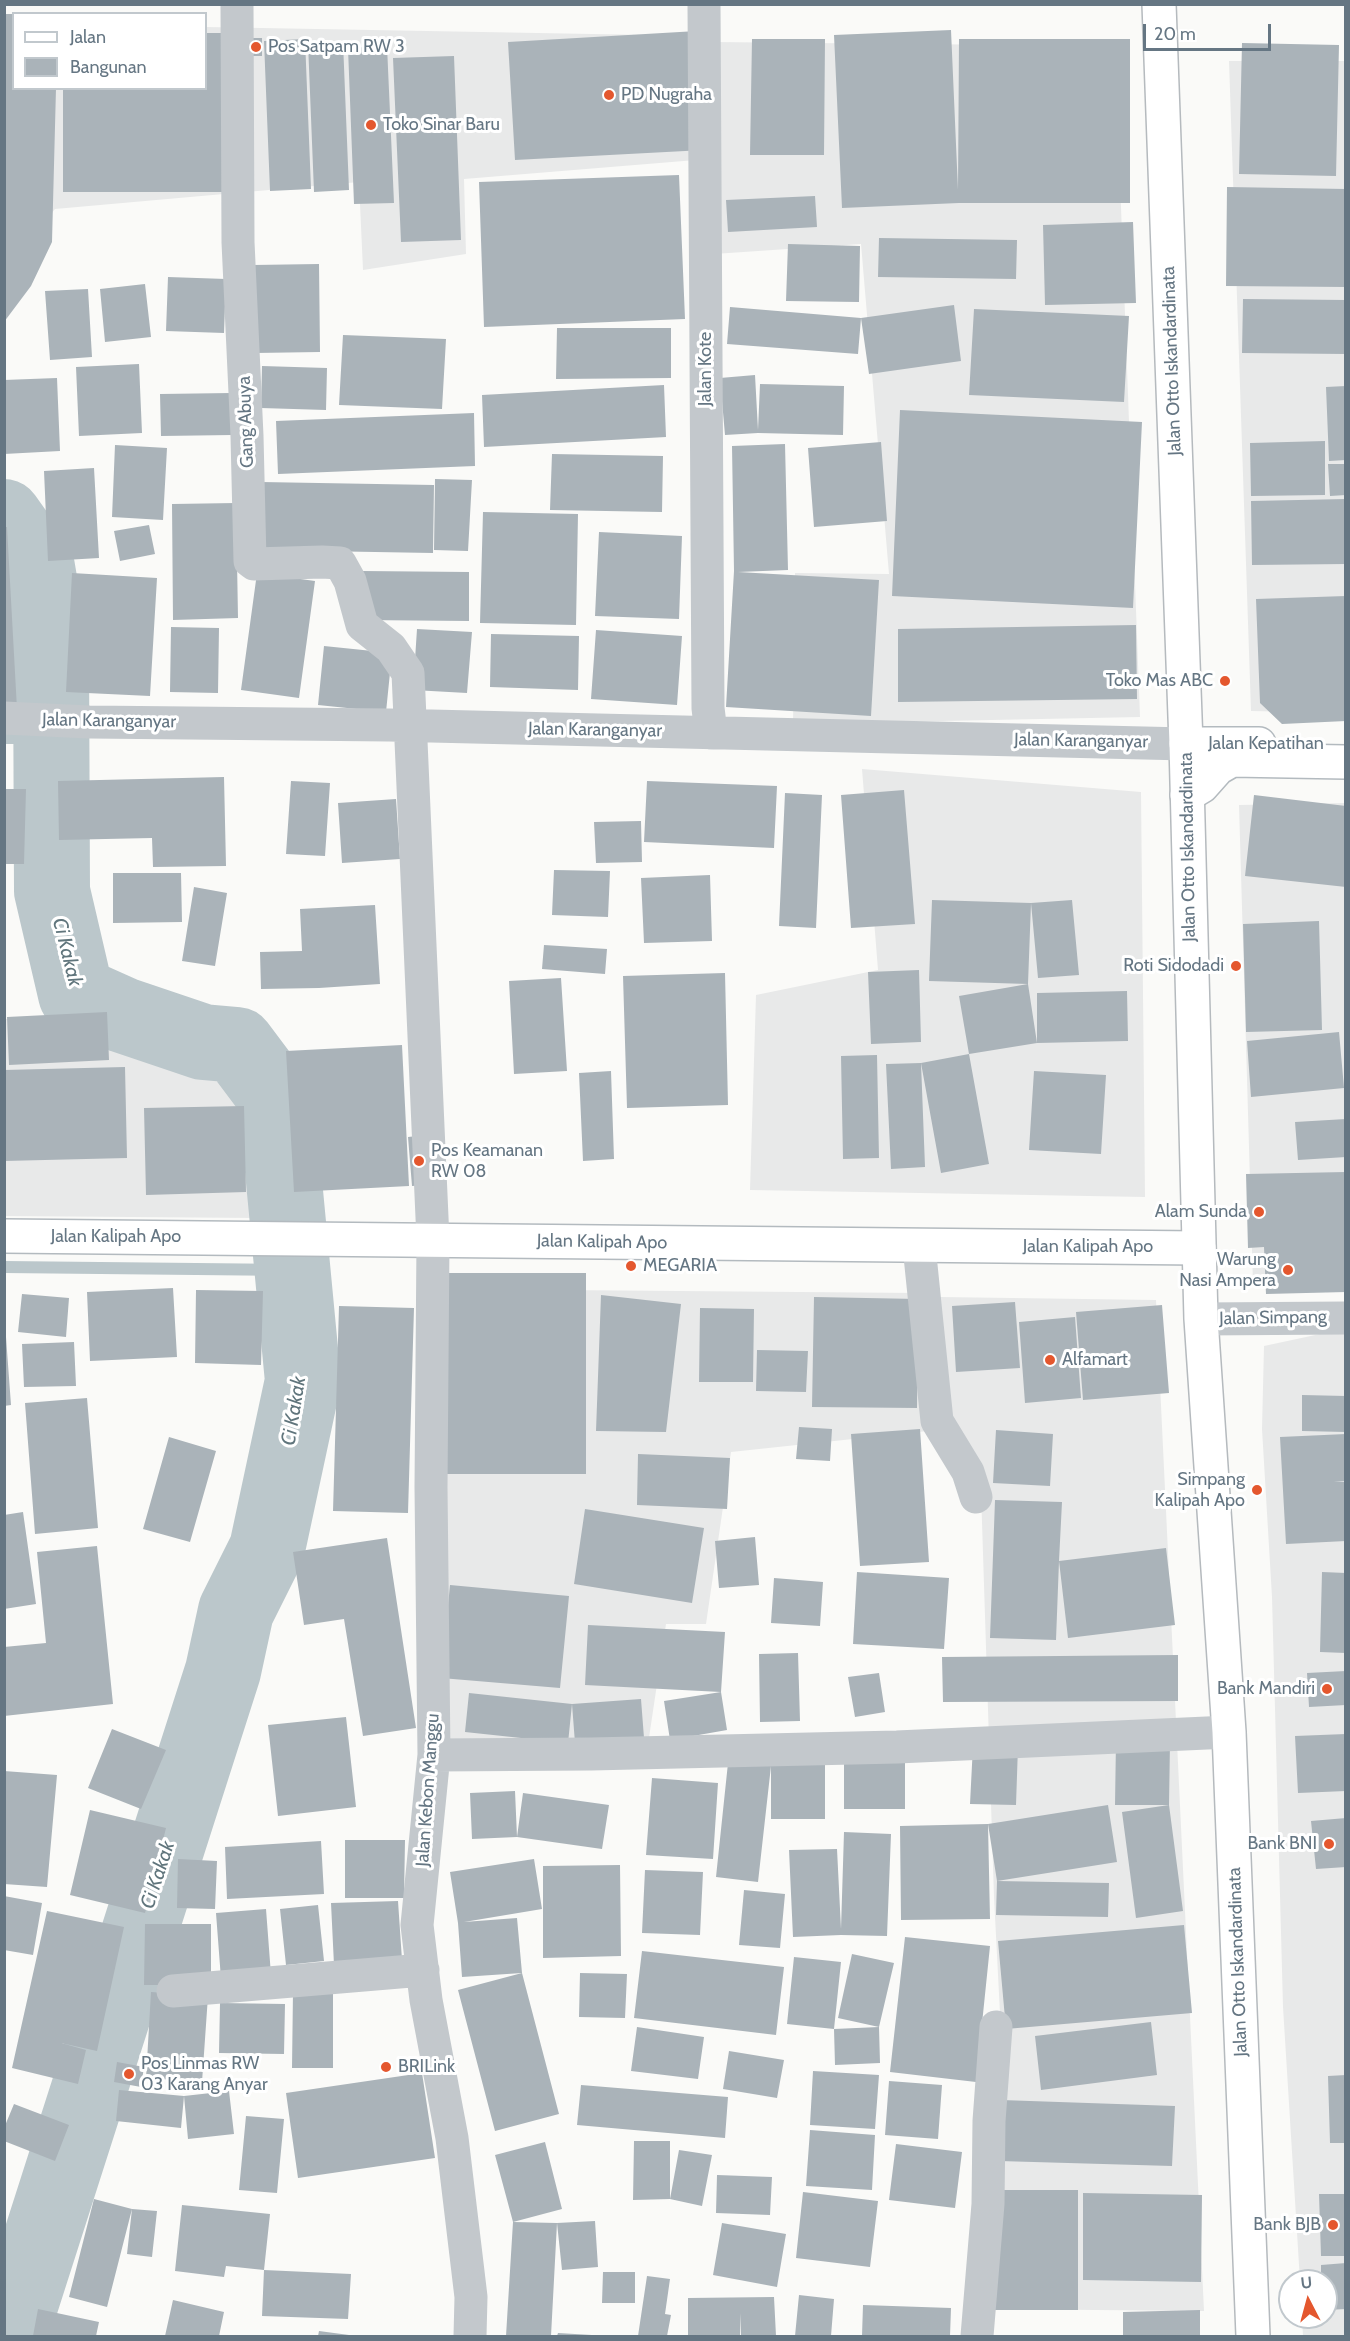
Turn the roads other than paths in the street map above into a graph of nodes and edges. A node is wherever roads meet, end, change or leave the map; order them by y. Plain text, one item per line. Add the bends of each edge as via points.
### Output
1 (237, 4) edge
2 (704, 4) edge
3 (1159, 4) edge
4 (6, 718) edge
5 (411, 726) junction
6 (711, 733) junction
7 (1186, 744) junction
8 (1346, 745) edge
9 (1346, 762) edge
10 (1186, 795) junction
11 (4, 1236) edge
12 (434, 1240) junction
13 (919, 1245) junction
14 (1199, 1248) junction
15 (1346, 1318) edge
16 (1201, 1319) junction
17 (976, 1497) dead end
18 (1228, 1732) junction
19 (434, 1755) junction
20 (423, 1970) junction
21 (173, 1991) dead end
22 (996, 2026) dead end
23 (470, 2337) edge
24 (977, 2337) edge
25 (1253, 2337) edge

1 - 5 street, Gang Abuya via 238,242 250,561 340,563 350,580 365,630 391,648 408,673
2 - 6 street, Jalan Kote
3 - 7 main road, Jalan Otto Iskandardinata
4 - 5 street, Jalan Karanganyar
5 - 6 street, Jalan Karanganyar
5 - 12 street, Jalan Kebon Manggu
6 - 7 street, Jalan Karanganyar
7 - 8 main road, Jalan Kepatihan
7 - 10 main road, Jalan Otto Iskandardinata
9 - 10 main road, Jalan Kepatihan via 1232,760
10 - 14 main road, Jalan Otto Iskandardinata
11 - 12 main road, Jalan Kalipah Apo
12 - 13 main road, Jalan Kalipah Apo
12 - 19 street, Jalan Kebon Manggu
13 - 14 main road, Jalan Kalipah Apo
13 - 17 street via 937,1421 968,1472
14 - 16 main road, Jalan Otto Iskandardinata
15 - 16 street, Jalan Simpang
16 - 18 main road, Jalan Otto Iskandardinata
18 - 19 street via 897,1747
18 - 25 main road, Jalan Otto Iskandardinata
19 - 20 street, Jalan Kebon Manggu via 417,1925
20 - 21 street
20 - 23 street, Jalan Kebon Manggu via 452,2138 471,2297
22 - 24 street

